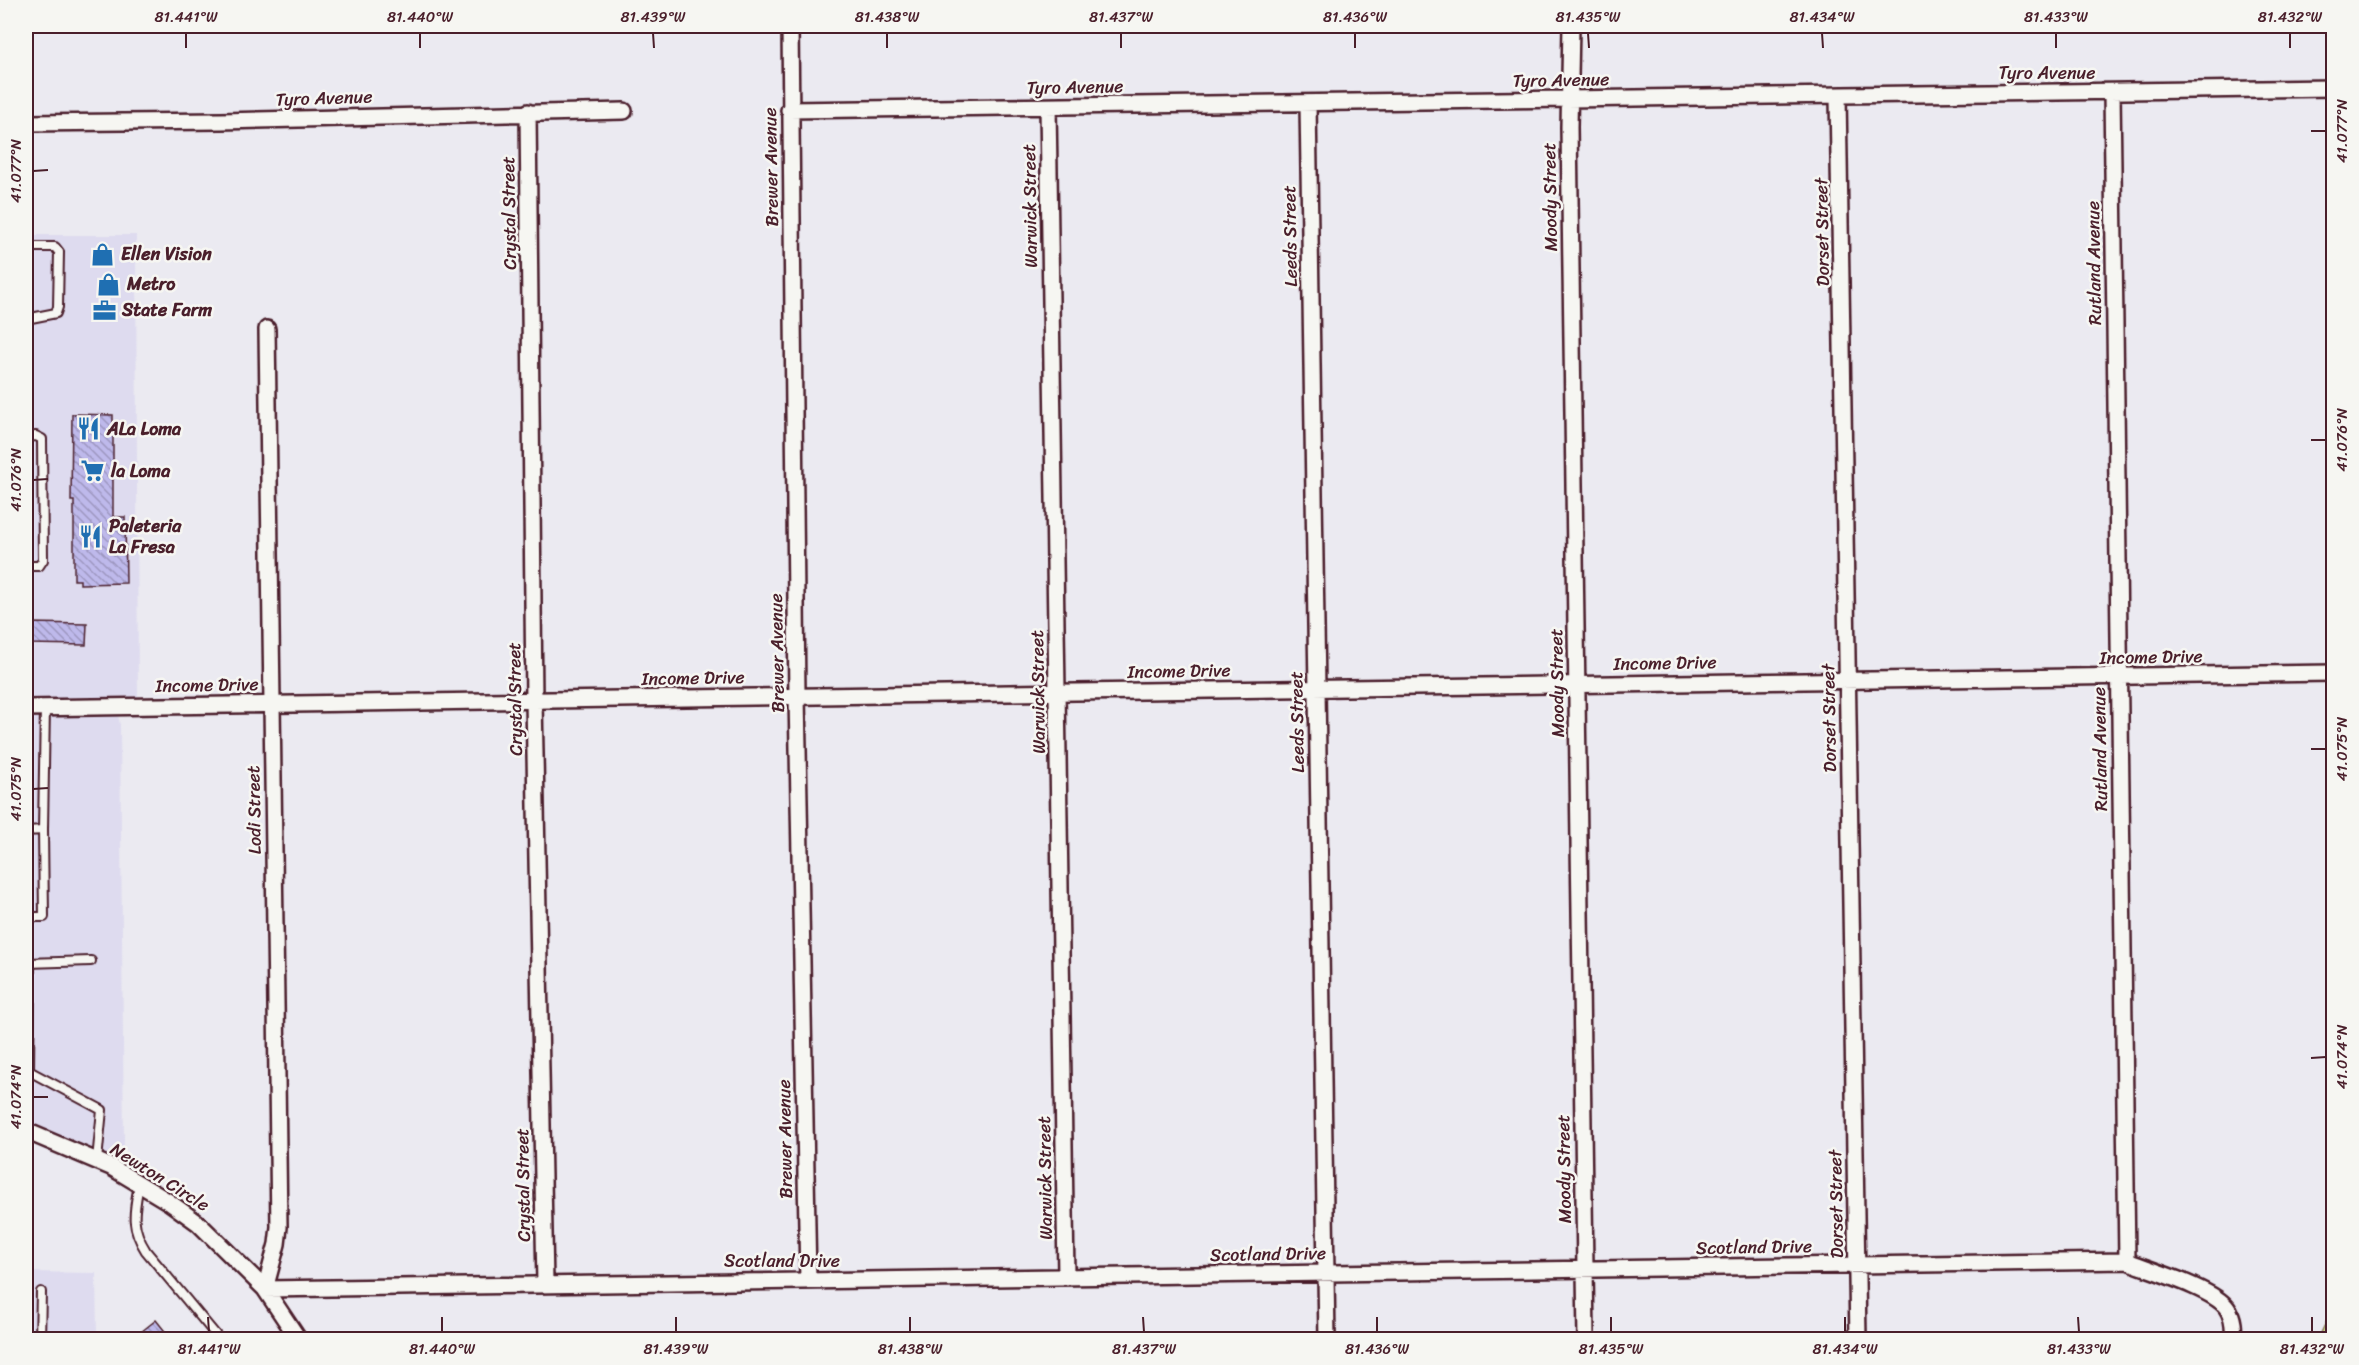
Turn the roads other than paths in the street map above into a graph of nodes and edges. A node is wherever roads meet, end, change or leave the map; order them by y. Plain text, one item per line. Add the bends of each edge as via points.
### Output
1 (790, 26) edge
2 (1570, 26) edge
3 (2334, 88) edge
4 (2112, 92) junction
5 (1838, 96) junction
6 (1569, 99) junction
7 (1308, 104) junction
8 (1048, 107) junction
9 (789, 110) junction
10 (624, 111) dead end
11 (528, 112) junction
12 (26, 123) edge
13 (26, 247) edge
14 (26, 319) edge
15 (267, 329) dead end
16 (26, 437) edge
17 (26, 566) edge
18 (2334, 673) edge
19 (2118, 678) junction
20 (1848, 680) junction
21 (1576, 685) junction
22 (1316, 688) junction
23 (1058, 692) junction
24 (797, 696) junction
25 (534, 700) junction
26 (272, 704) junction
27 (45, 707) junction
28 (26, 708) edge
29 (43, 830) junction
30 (26, 831) edge
31 (26, 917) edge
32 (91, 962) dead end
33 (28, 963) edge
34 (26, 1131) edge
35 (97, 1160) junction
36 (139, 1184) junction
37 (2127, 1261) junction
38 (1858, 1265) junction
39 (1586, 1269) junction
40 (1326, 1273) junction
41 (1066, 1276) junction
42 (808, 1280) junction
43 (545, 1284) junction
44 (265, 1289) junction
45 (41, 1292) dead end
46 (40, 1340) edge
47 (220, 1340) edge
48 (299, 1340) edge
49 (1327, 1340) edge
50 (1586, 1340) edge
51 (1858, 1340) edge
52 (2233, 1340) edge

1 - 9 street, Brewer Avenue
2 - 6 street, Moody Street
3 - 4 street, Tyro Avenue
4 - 5 street, Tyro Avenue
4 - 19 street, Rutland Avenue
5 - 6 street, Tyro Avenue
5 - 20 street, Dorset Street
6 - 7 street, Tyro Avenue
6 - 21 street, Moody Street
7 - 8 street, Tyro Avenue
7 - 22 street, Leeds Street
8 - 9 street, Tyro Avenue
8 - 23 street, Warwick Street
9 - 24 street, Brewer Avenue
10 - 11 street, Tyro Avenue
11 - 12 street, Tyro Avenue
11 - 25 street, Crystal Street
13 - 14 lane via 55,247 59,252 56,313
15 - 26 street, Lodi Street
16 - 17 lane via 42,439 43,560 39,566
18 - 19 street, Income Drive
19 - 20 street, Income Drive
19 - 37 street, Rutland Avenue
20 - 21 street, Income Drive
20 - 38 street, Dorset Street
21 - 22 street, Income Drive
21 - 39 street, Moody Street
22 - 23 street, Income Drive
22 - 40 street, Leeds Street
23 - 24 street, Income Drive
23 - 41 street, Warwick Street
24 - 25 street, Income Drive
24 - 42 street, Brewer Avenue
25 - 26 street, Income Drive
25 - 43 street, Crystal Street
26 - 27 street, Income Drive
26 - 44 street, Lodi Street via 279,1227
27 - 28 street, Income Drive
27 - 29 lane
29 - 30 lane
29 - 31 lane via 44,917
32 - 33 lane
33 - 35 lane via 29,1071 102,1110
34 - 35 street, Newton Circle
35 - 36 street, Newton Circle
36 - 44 street, Newton Circle via 198,1223
36 - 47 lane via 134,1213 138,1239
37 - 38 street, Scotland Drive
37 - 52 street, Scotland Drive via 2216,1298 2229,1310
38 - 39 street, Scotland Drive
38 - 51 street, Dorset Street
39 - 40 street, Scotland Drive
39 - 50 street, Moody Street
40 - 41 street, Scotland Drive
40 - 49 street, Leeds Street
41 - 42 street, Scotland Drive
42 - 43 street, Scotland Drive
43 - 44 street, Scotland Drive
44 - 48 street, Newton Circle
45 - 46 lane

